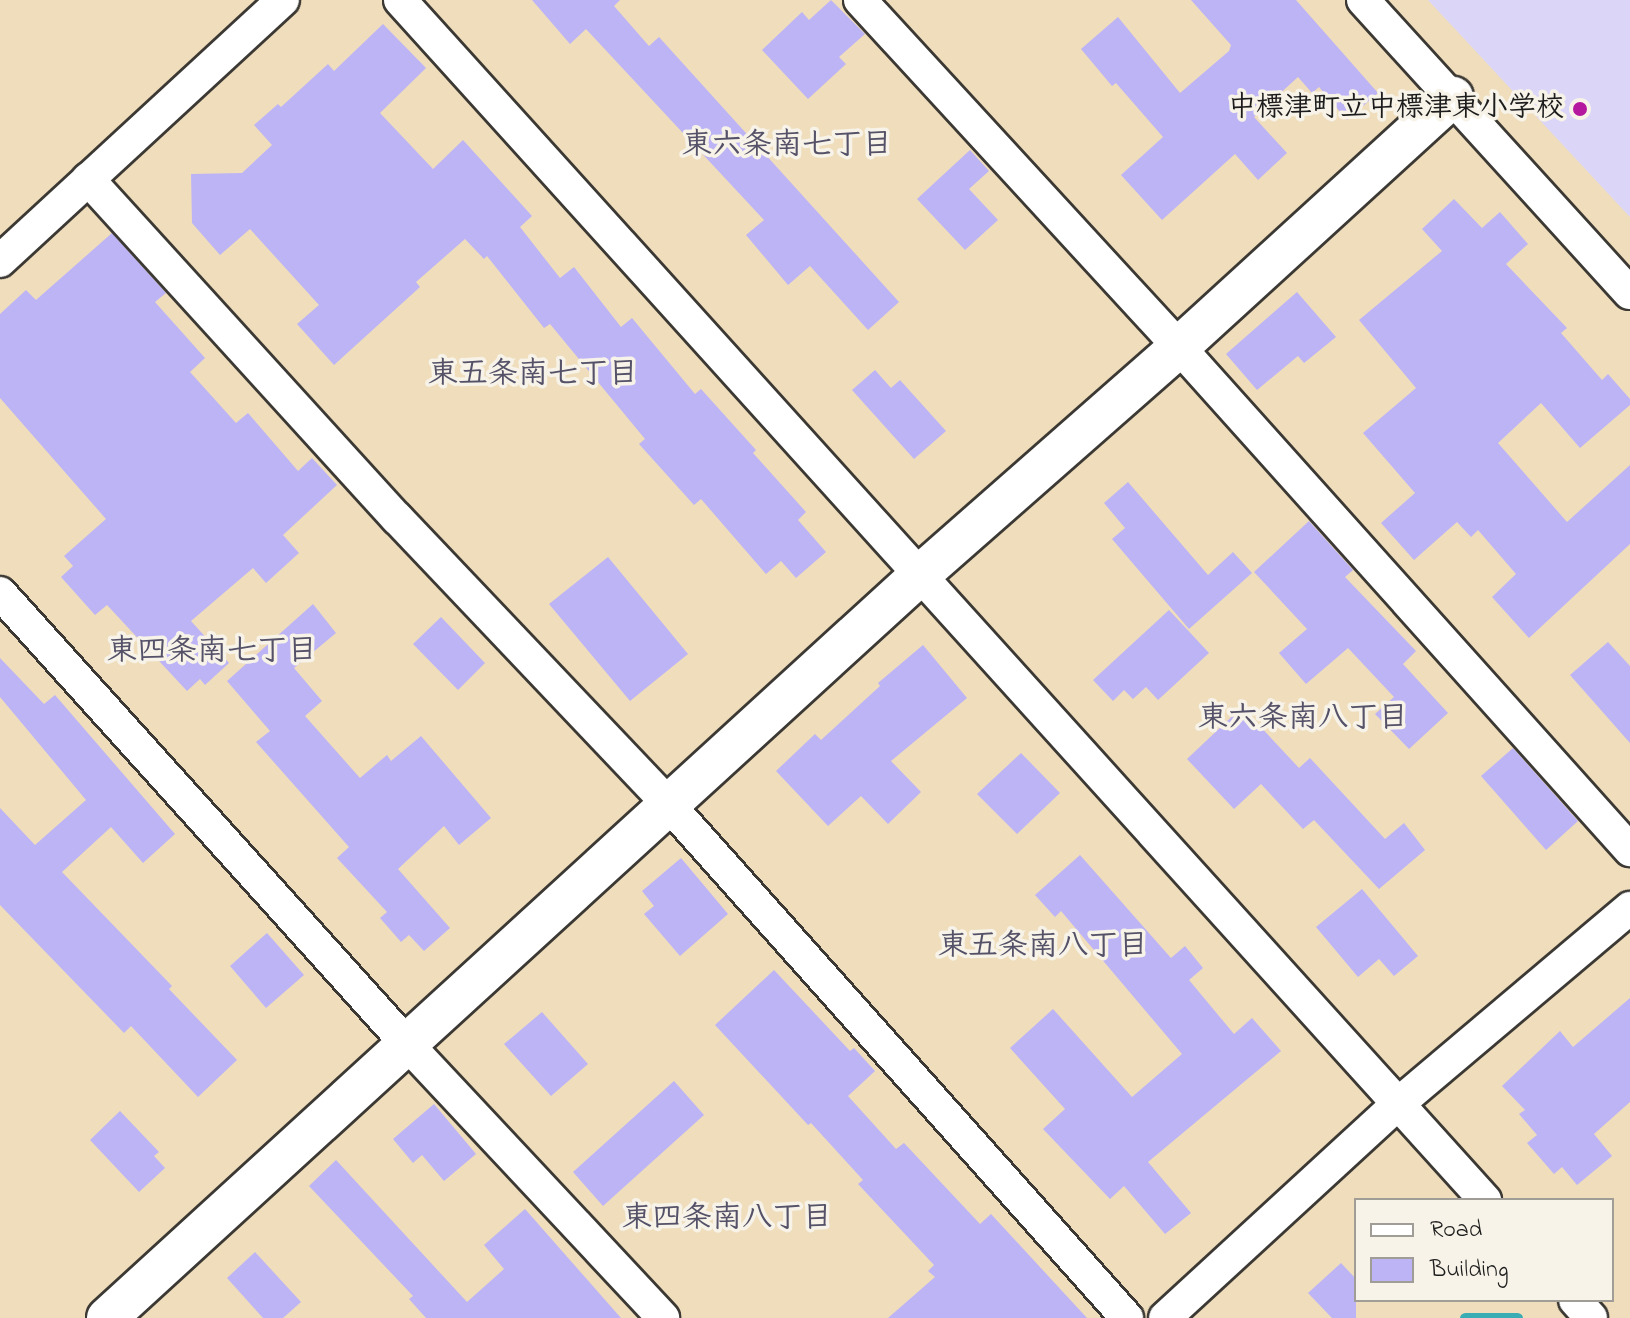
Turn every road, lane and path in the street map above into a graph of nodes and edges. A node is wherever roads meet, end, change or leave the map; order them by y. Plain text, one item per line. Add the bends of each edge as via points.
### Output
1 (283, 0) edge
2 (400, 0) edge
3 (860, 0) edge
4 (1363, 0) edge
5 (1453, 97) junction
6 (88, 179) junction
7 (0, 261) edge
8 (1630, 293) edge
9 (1179, 347) junction
10 (922, 573) junction
11 (0, 593) edge
12 (669, 805) junction
13 (1630, 850) edge
14 (1630, 908) edge
15 (407, 1044) junction
16 (1398, 1104) junction
17 (1483, 1198) edge
18 (1577, 1302) edge
19 (107, 1318) edge
20 (663, 1318) edge
21 (1127, 1318) edge
22 (1165, 1318) edge
23 (1591, 1318) edge

1 - 6 street
2 - 10 street
3 - 9 street
4 - 5 street
5 - 8 street
5 - 9 street
6 - 7 street
6 - 12 street via 397,518
9 - 10 street
9 - 13 street
10 - 12 street
10 - 16 street
11 - 15 street
12 - 15 street
12 - 21 street
14 - 16 street
15 - 19 street
15 - 20 street
16 - 17 street
16 - 22 street
18 - 23 street

